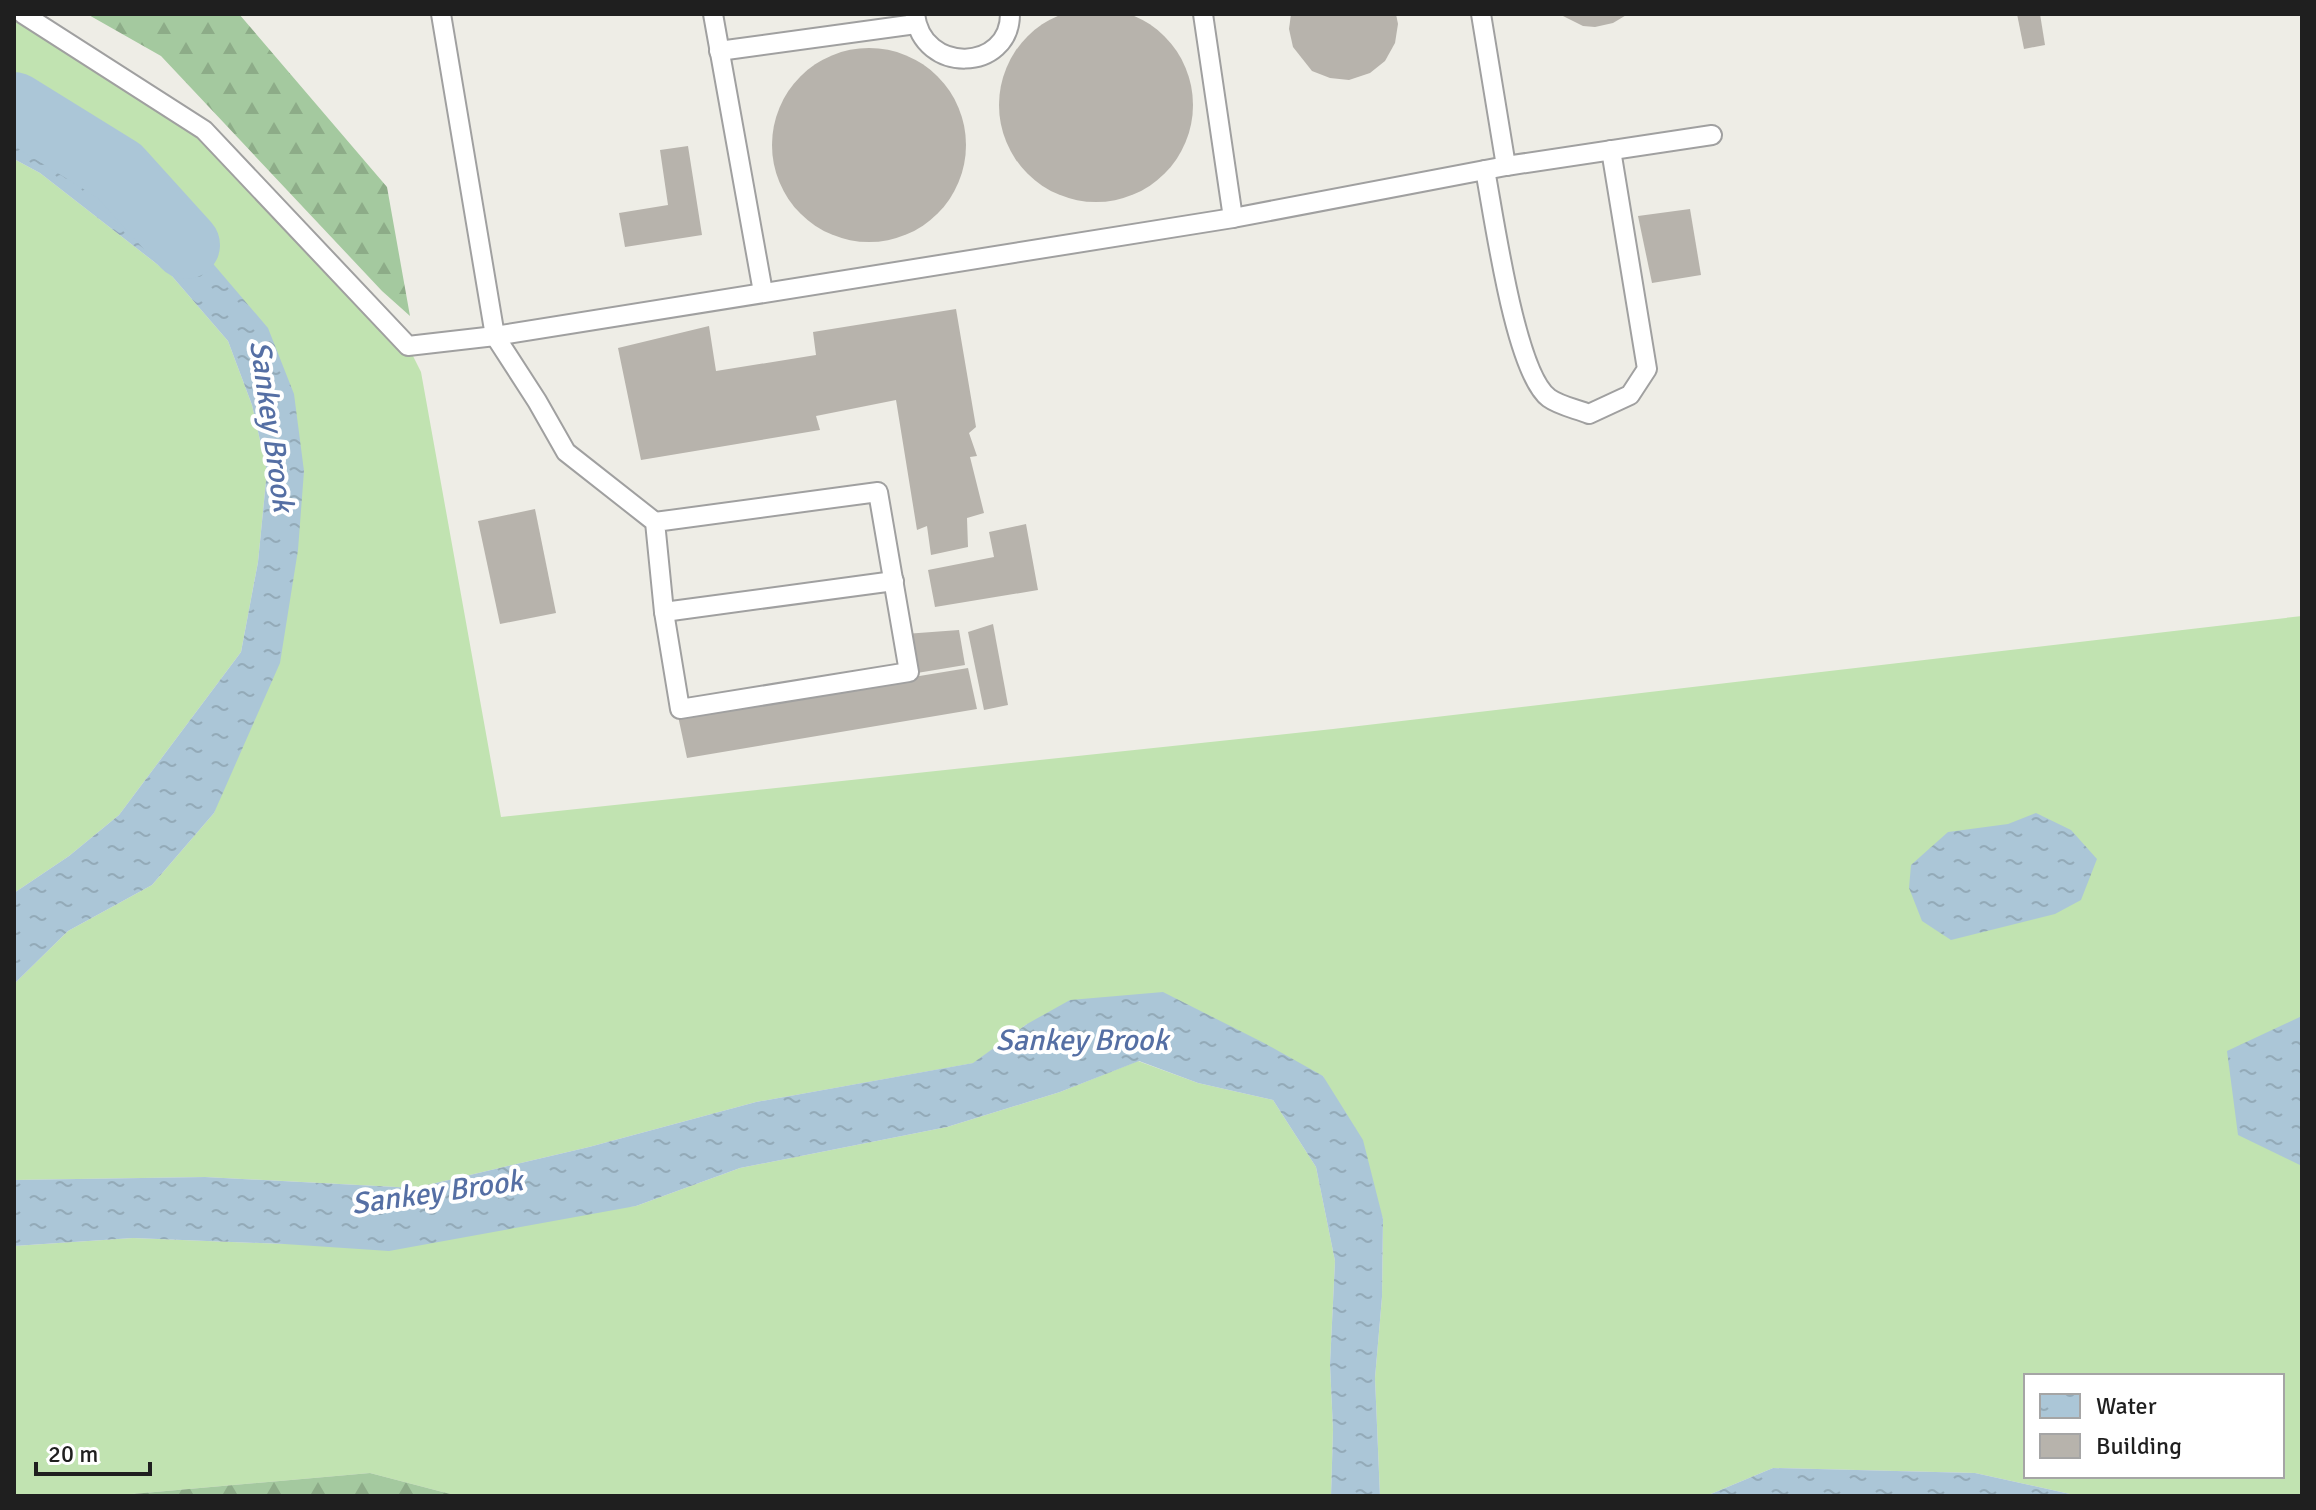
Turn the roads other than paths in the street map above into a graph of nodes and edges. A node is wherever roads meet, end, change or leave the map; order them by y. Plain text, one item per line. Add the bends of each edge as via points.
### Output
1 (23, 14) edge
2 (441, 14) edge
3 (713, 14) edge
4 (1010, 14) edge
5 (1203, 14) edge
6 (1481, 14) edge
7 (916, 19) edge
8 (719, 51) junction
9 (1712, 135) dead end
10 (1611, 150) junction
11 (1506, 166) junction
12 (1485, 170) junction
13 (1233, 218) junction
14 (763, 292) junction
15 (495, 336) junction
16 (655, 522) junction
17 (894, 581) junction
18 (664, 612) junction

1 - 15 lane via 204,130 408,346
2 - 15 lane
3 - 8 lane
4 - 7 lane via 1005,35 994,48 965,60 934,50
5 - 13 lane
6 - 11 lane
7 - 8 lane
8 - 14 lane
9 - 10 lane
10 - 11 lane
10 - 12 lane via 1647,369 1630,395 1589,414 1548,398 1529,367 1515,326
11 - 12 lane
12 - 13 lane
13 - 14 lane
14 - 15 lane
15 - 16 lane via 566,452
16 - 17 lane via 878,492
16 - 18 lane
17 - 18 lane
17 - 18 lane via 909,672 680,709

